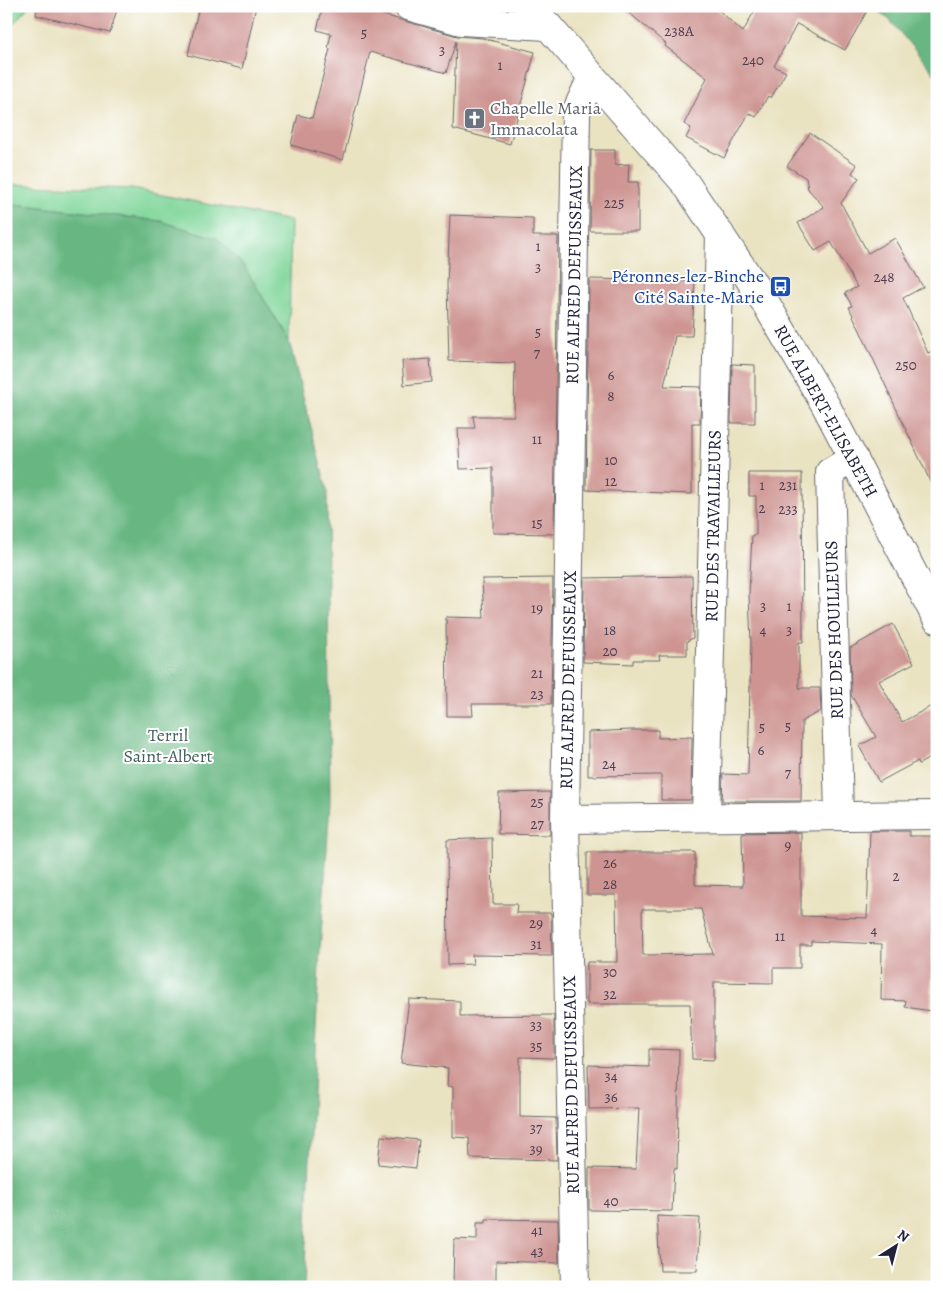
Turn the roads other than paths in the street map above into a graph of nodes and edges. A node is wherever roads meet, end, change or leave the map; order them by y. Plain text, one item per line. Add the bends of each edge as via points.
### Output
1 (408, 6) edge
2 (528, 6) edge
3 (548, 26) junction
4 (592, 76) junction
5 (720, 234) junction
6 (854, 458) junction
7 (937, 619) edge
8 (937, 815) edge
9 (839, 816) junction
10 (706, 817) junction
11 (566, 819) junction
12 (575, 1287) edge

1 - 3 street via 461,21
2 - 3 street, RUE ALBERT-ELISABETH
3 - 4 street, RUE ALBERT-ELISABETH
4 - 5 street, RUE ALBERT-ELISABETH via 686,184
4 - 11 street, RUE ALFRED DEFUISSEAUX via 576,112
5 - 6 street, RUE ALBERT-ELISABETH via 765,302
5 - 10 street, RUE DES TRAVAILLEURS
6 - 7 street, RUE ALBERT-ELISABETH
6 - 9 street, RUE DES HOUILLEURS via 830,472
8 - 9 street
9 - 10 street
10 - 11 street
11 - 12 street, RUE ALFRED DEFUISSEAUX

